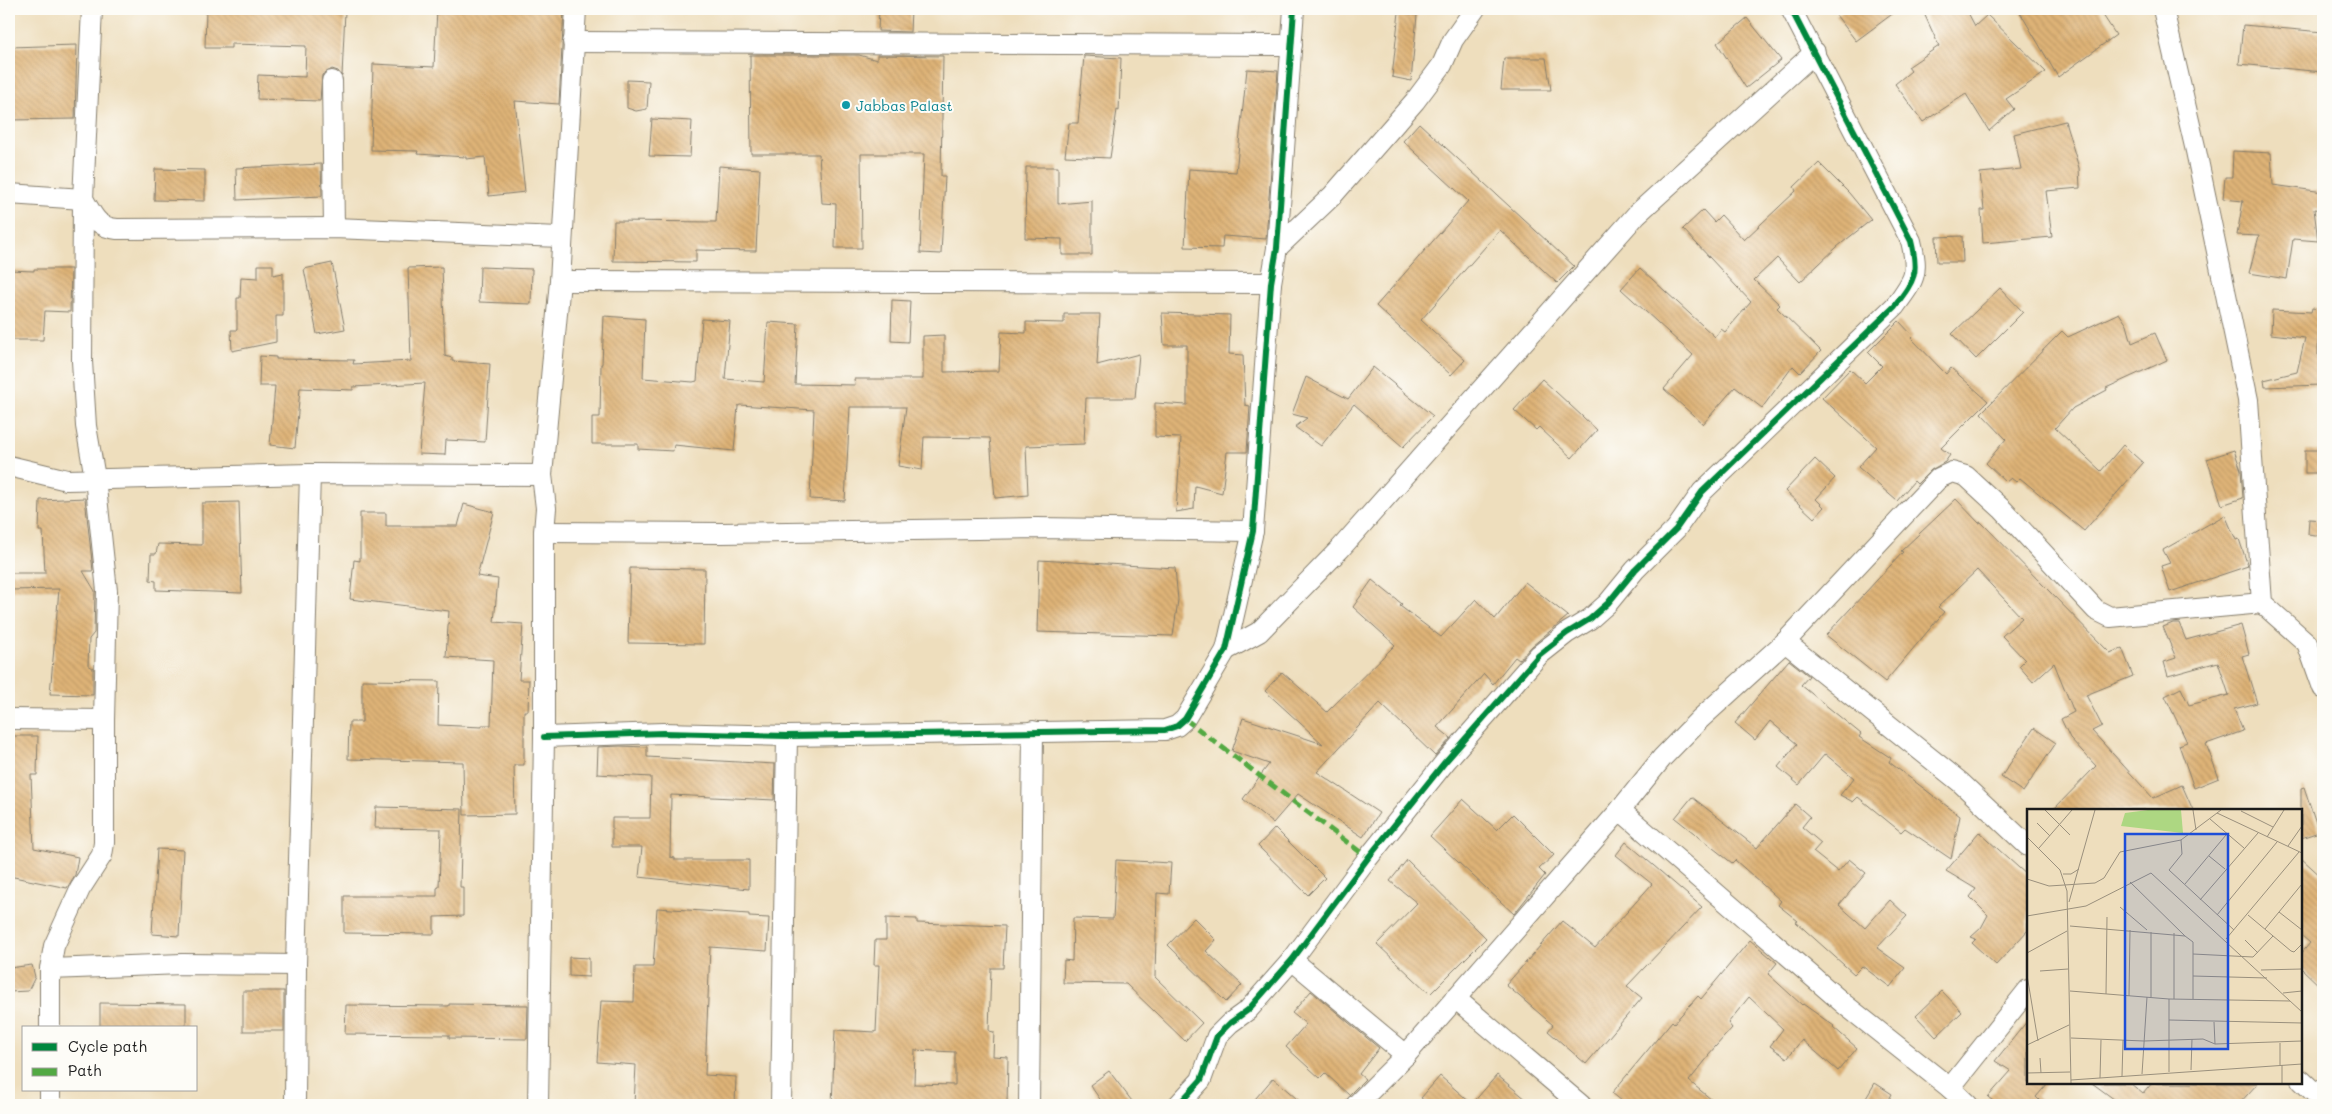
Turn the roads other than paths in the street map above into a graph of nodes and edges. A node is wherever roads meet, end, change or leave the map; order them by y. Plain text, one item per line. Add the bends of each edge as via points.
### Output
1 (92, 9) edge
2 (576, 9) edge
3 (1294, 9) edge
4 (1475, 9) edge
5 (1791, 9) edge
6 (2163, 9) edge
7 (574, 42) junction
8 (1292, 45) junction
9 (1815, 52) junction
10 (332, 81) dead end
11 (9, 194) edge
12 (83, 199) junction
13 (334, 228) junction
14 (561, 237) junction
15 (1277, 248) junction
16 (560, 281) junction
17 (1271, 283) junction
18 (9, 466) edge
19 (310, 474) junction
20 (542, 475) junction
21 (95, 478) junction
22 (1253, 531) junction
23 (544, 532) junction
24 (2262, 603) junction
25 (1785, 642) junction
26 (1226, 650) junction
27 (2323, 688) edge
28 (9, 719) edge
29 (104, 720) junction
30 (1033, 731) junction
31 (787, 736) junction
32 (544, 738) junction
33 (1620, 810) junction
34 (2027, 845) edge
35 (1292, 960) junction
36 (296, 965) junction
37 (50, 969) junction
38 (2027, 991) edge
39 (1455, 998) junction
40 (50, 1026) edge
41 (1406, 1055) junction
42 (2302, 1081) edge
43 (1950, 1088) junction
44 (50, 1092) edge
45 (2317, 1097) edge
46 (1189, 1102) edge
47 (50, 1105) edge
48 (295, 1105) edge
49 (538, 1105) edge
50 (782, 1105) edge
51 (1029, 1105) edge
52 (1356, 1105) edge
53 (1581, 1105) edge
54 (1968, 1105) edge

1 - 12 street
2 - 7 street
3 - 8 street
4 - 15 street via 1453,40 1442,65 1414,101 1332,196
5 - 9 street
6 - 24 street via 2248,400
7 - 8 street
7 - 14 street
8 - 15 street
9 - 26 street via 1638,214 1340,548 1259,632
9 - 35 street via 1911,241 1916,262 1913,282 1895,306 1702,492 1676,529 1608,603 1590,620 1538,655 1444,762
10 - 13 street
11 - 12 street
12 - 13 street via 104,228
12 - 21 street via 82,361 86,426
13 - 14 street
14 - 16 street
15 - 17 street
16 - 17 street
16 - 20 street
17 - 22 street
18 - 21 street via 67,480
19 - 20 street
19 - 21 street
19 - 36 street
20 - 23 street via 546,508
21 - 29 street via 107,591
22 - 23 street via 1036,528
22 - 26 street
23 - 32 street
24 - 25 street via 2110,617 2096,610 2003,510 1966,476 1952,472 1939,478
24 - 27 street via 2307,643
25 - 33 street via 1662,758
25 - 34 street via 1960,782
26 - 30 street via 1185,719 1177,726 1165,730
28 - 29 street
29 - 37 street via 102,855 80,888 67,916 54,946
30 - 31 street
30 - 51 street
31 - 32 street via 663,732
31 - 50 street
32 - 49 street
33 - 39 street
33 - 43 street via 1844,1004
35 - 41 street
35 - 46 street via 1248,1010 1217,1036 1202,1080
36 - 37 street via 182,964
36 - 48 street
37 - 40 street
38 - 43 street
39 - 41 street
39 - 53 street
41 - 52 street
42 - 45 street
43 - 54 street
44 - 47 street

